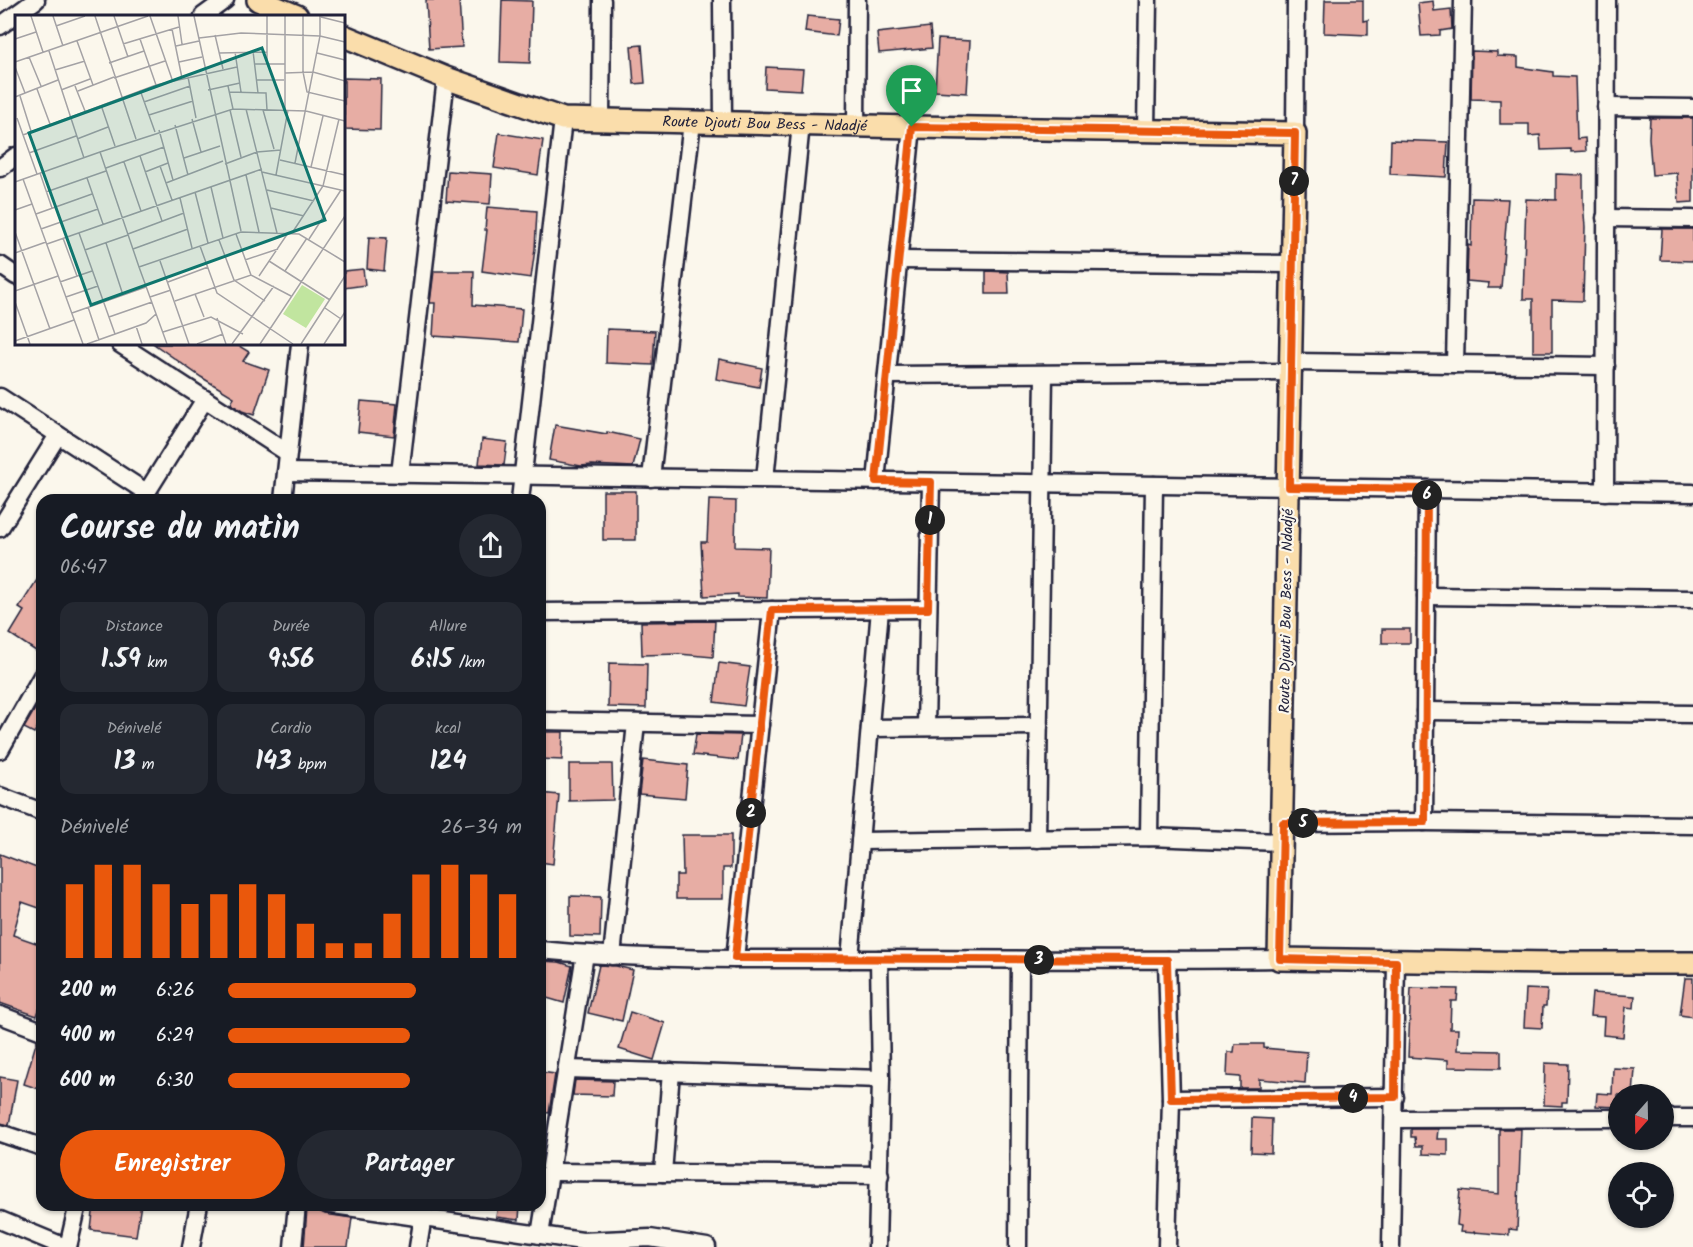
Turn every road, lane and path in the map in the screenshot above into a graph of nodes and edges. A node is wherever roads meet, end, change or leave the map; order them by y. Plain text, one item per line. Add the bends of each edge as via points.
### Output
1 (36, 0) edge
2 (225, 0) edge
3 (602, 0) edge
4 (722, 0) edge
5 (857, 0) edge
6 (1148, 0) edge
7 (1296, 0) edge
8 (1463, 0) edge
9 (1607, 0) edge
10 (265, 1) edge
11 (15, 15) edge
12 (15, 15) edge
13 (204, 15) edge
14 (295, 15) edge
15 (0, 26) edge
16 (345, 36) edge
17 (446, 78) junction
18 (1606, 107) junction
19 (1693, 108) edge
20 (563, 119) junction
21 (601, 120) junction
22 (692, 122) junction
23 (723, 122) junction
24 (801, 124) junction
25 (856, 125) junction
26 (912, 127) junction
27 (1146, 130) junction
28 (1295, 133) junction
29 (15, 157) edge
30 (0, 168) edge
31 (1605, 218) junction
32 (1693, 219) edge
33 (898, 260) junction
34 (1292, 264) junction
35 (0, 266) edge
36 (15, 275) edge
37 (122, 345) edge
38 (300, 345) edge
39 (1455, 364) junction
40 (1606, 366) junction
41 (1291, 367) junction
42 (1044, 374) junction
43 (887, 375) junction
44 (0, 397) edge
45 (205, 399) junction
46 (58, 435) junction
47 (288, 453) junction
48 (286, 472) junction
49 (400, 474) junction
50 (522, 476) junction
51 (651, 478) junction
52 (765, 479) junction
53 (876, 481) junction
54 (931, 482) junction
55 (1042, 484) junction
56 (1154, 485) junction
57 (1289, 487) junction
58 (1427, 489) junction
59 (1605, 492) junction
60 (1693, 493) edge
61 (141, 494) edge
62 (145, 494) edge
63 (284, 494) edge
64 (520, 494) edge
65 (0, 528) edge
66 (1426, 596) junction
67 (1693, 599) edge
68 (880, 609) junction
69 (928, 609) junction
70 (772, 610) junction
71 (546, 612) edge
72 (36, 687) edge
73 (1425, 711) junction
74 (1693, 714) edge
75 (546, 721) edge
76 (636, 723) junction
77 (760, 725) junction
78 (1039, 726) junction
79 (926, 727) junction
80 (870, 728) junction
81 (0, 750) edge
82 (0, 796) edge
83 (36, 810) edge
84 (1425, 822) junction
85 (1693, 825) edge
86 (1282, 833) junction
87 (1149, 837) junction
88 (1037, 839) junction
89 (860, 841) junction
90 (546, 951) edge
91 (585, 954) junction
92 (612, 956) junction
93 (735, 958) junction
94 (850, 959) junction
95 (879, 959) junction
96 (1280, 959) junction
97 (1020, 960) junction
98 (1167, 960) junction
99 (1396, 962) junction
100 (1693, 963) edge
101 (0, 1015) edge
102 (36, 1029) edge
103 (567, 1069) junction
104 (671, 1072) junction
105 (881, 1079) junction
106 (1395, 1097) junction
107 (1171, 1099) junction
108 (1608, 1118) edge
109 (1674, 1118) edge
110 (1693, 1118) edge
111 (1394, 1119) junction
112 (2, 1139) edge
113 (36, 1146) edge
114 (550, 1172) junction
115 (663, 1173) junction
116 (880, 1175) junction
117 (546, 1197) edge
118 (76, 1211) edge
119 (198, 1211) edge
120 (296, 1211) edge
121 (544, 1211) edge
122 (424, 1212) edge
123 (0, 1220) edge
124 (540, 1235) junction
125 (650, 1242) edge
126 (581, 1244) edge
127 (67, 1247) edge
128 (192, 1247) edge
129 (293, 1247) edge
130 (418, 1247) edge
131 (707, 1247) edge
132 (877, 1247) edge
133 (1018, 1247) edge
134 (1167, 1247) edge
135 (1391, 1247) edge

1 - 12 street
2 - 13 street
3 - 21 street
4 - 23 street
5 - 25 street
6 - 27 street
7 - 28 street
8 - 39 street
9 - 18 street
10 - 14 main road
11 - 15 street
16 - 17 main road, Route Djouti Bou Bess - Ndadjé
17 - 20 main road, Route Djouti Bou Bess - Ndadjé
17 - 49 street
18 - 19 street
18 - 31 street
20 - 21 main road, Route Djouti Bou Bess - Ndadjé
20 - 50 street
21 - 22 main road, Route Djouti Bou Bess - Ndadjé
22 - 23 main road, Route Djouti Bou Bess - Ndadjé
22 - 51 street
23 - 24 main road, Route Djouti Bou Bess - Ndadjé
24 - 25 main road, Route Djouti Bou Bess - Ndadjé
24 - 52 street
25 - 26 main road, Route Djouti Bou Bess - Ndadjé
26 - 27 main road, Route Djouti Bou Bess - Ndadjé
26 - 33 street
27 - 28 main road, Route Djouti Bou Bess - Ndadjé
28 - 34 main road, Route Djouti Bou Bess - Ndadjé
29 - 30 street
31 - 32 street
31 - 40 street
33 - 34 street
33 - 43 street
34 - 41 main road, Route Djouti Bou Bess - Ndadjé
35 - 36 street
37 - 45 street
38 - 47 street
39 - 40 street
39 - 41 street
40 - 59 street
41 - 42 street
41 - 57 main road, Route Djouti Bou Bess - Ndadjé
42 - 43 street
42 - 55 street
43 - 53 street
44 - 46 street
45 - 47 street
45 - 62 street
46 - 61 street
46 - 65 street
47 - 48 street
48 - 49 street
48 - 63 street
49 - 50 street
50 - 51 street
50 - 64 street
51 - 52 street
52 - 53 street
53 - 54 street
54 - 55 street
54 - 69 street
55 - 56 street
55 - 78 street
56 - 57 street
56 - 87 street
57 - 58 street
57 - 86 main road, Route Djouti Bou Bess - Ndadjé
58 - 59 street
58 - 66 street
59 - 60 street
66 - 67 street
66 - 73 street
68 - 69 street
68 - 70 street
68 - 80 street
69 - 79 street
70 - 71 street
70 - 77 street
72 - 81 street
73 - 74 street
73 - 84 street
75 - 76 street
76 - 77 street
76 - 92 street
77 - 93 street
78 - 79 street
78 - 88 street
79 - 80 street
80 - 89 street
82 - 83 street
84 - 85 street
84 - 86 street
86 - 87 street
86 - 96 main road, Route Djouti Bou Bess - Ndadjé
87 - 88 street
88 - 89 street
89 - 94 street
90 - 91 street
91 - 92 street
91 - 103 street
92 - 93 street
93 - 94 street
94 - 95 street
95 - 97 street
95 - 105 street
96 - 98 street
96 - 99 main road
97 - 98 street
97 - 133 street
98 - 107 street
99 - 100 main road
99 - 106 street
101 - 102 street
103 - 104 street
103 - 114 street
104 - 105 street
104 - 115 street
105 - 116 street
106 - 107 street
106 - 111 street
107 - 134 street
108 - 111 street
109 - 110 street
111 - 135 street
112 - 113 street
114 - 115 street
114 - 117 street
115 - 116 street
116 - 132 street
118 - 127 street
119 - 128 street
120 - 129 street
121 - 124 street
122 - 124 street
122 - 130 street
123 - 127 street
124 - 126 street
125 - 126 street
125 - 131 street

